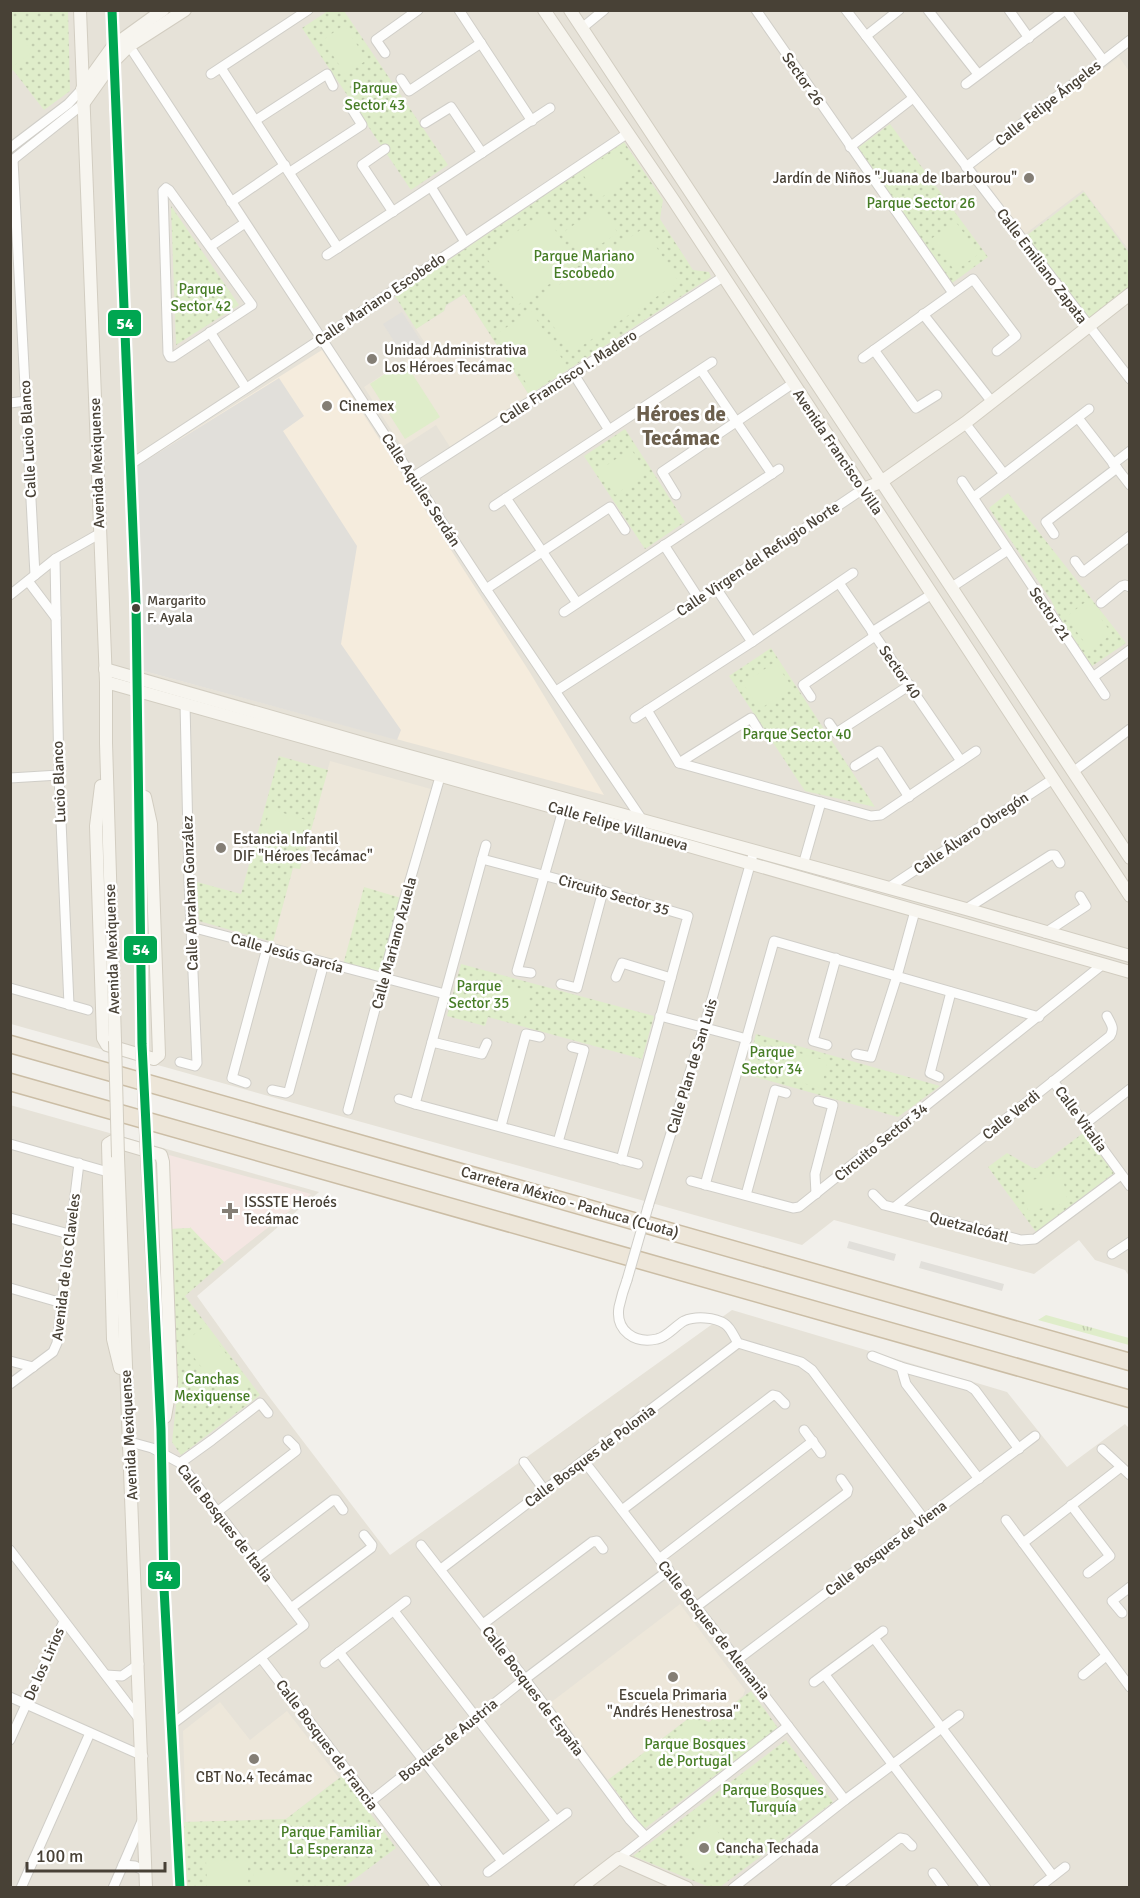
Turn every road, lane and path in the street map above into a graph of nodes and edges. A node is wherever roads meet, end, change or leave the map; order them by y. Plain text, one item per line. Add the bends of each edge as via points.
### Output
1 (80, 10) edge
2 (112, 10) edge
3 (163, 10) edge
4 (185, 10) edge
5 (308, 10) edge
6 (418, 10) edge
7 (459, 10) edge
8 (544, 10) edge
9 (570, 10) edge
10 (604, 10) edge
11 (756, 10) edge
12 (846, 10) edge
13 (899, 10) edge
14 (928, 10) edge
15 (1009, 10) edge
16 (1065, 10) edge
17 (582, 28) junction
18 (866, 36) junction
19 (1029, 38) junction
20 (1130, 40) edge
21 (126, 42) junction
22 (481, 43) junction
23 (113, 45) junction
24 (385, 53) dead end
25 (1103, 60) junction
26 (113, 62) junction
27 (221, 68) junction
28 (212, 74) dead end
29 (978, 75) junction
30 (401, 80) dead end
31 (966, 84) dead end
32 (333, 86) dead end
33 (82, 89) junction
34 (913, 98) junction
35 (83, 104) junction
36 (550, 108) dead end
37 (352, 109) dead end
38 (256, 120) junction
39 (532, 120) junction
40 (425, 123) dead end
41 (627, 133) junction
42 (850, 147) junction
43 (10, 148) edge
44 (385, 149) dead end
45 (482, 153) junction
46 (12, 161) edge
47 (966, 167) junction
48 (288, 169) junction
49 (431, 187) junction
50 (231, 202) junction
51 (393, 212) junction
52 (245, 223) junction
53 (465, 242) junction
54 (211, 246) junction
55 (338, 248) junction
56 (327, 255) dead end
57 (723, 277) junction
58 (953, 292) junction
59 (1130, 294) edge
60 (923, 314) junction
61 (1088, 325) junction
62 (210, 332) junction
63 (321, 339) junction
64 (874, 350) junction
65 (997, 351) dead end
66 (863, 358) dead end
67 (712, 362) dead end
68 (701, 370) junction
69 (573, 374) junction
70 (1130, 379) edge
71 (792, 384) junction
72 (246, 388) junction
73 (937, 395) dead end
74 (26, 401) junction
75 (10, 402) edge
76 (992, 402) junction
77 (1089, 409) dead end
78 (1078, 418) junction
79 (736, 422) junction
80 (965, 423) junction
81 (609, 430) junction
82 (1130, 451) edge
83 (130, 464) junction
84 (1115, 466) junction
85 (1004, 474) junction
86 (413, 477) junction
87 (962, 481) dead end
88 (881, 483) junction
89 (1130, 485) edge
90 (863, 489) junction
91 (676, 495) dead end
92 (974, 497) junction
93 (506, 498) junction
94 (494, 506) dead end
95 (625, 530) dead end
96 (99, 534) junction
97 (1053, 534) dead end
98 (1130, 536) edge
99 (664, 545) junction
100 (1008, 550) junction
101 (542, 551) junction
102 (55, 559) junction
103 (1075, 561) dead end
104 (854, 573) dead end
105 (31, 578) junction
106 (839, 583) junction
107 (952, 587) junction
108 (1130, 587) edge
109 (716, 588) junction
110 (486, 589) junction
111 (932, 594) junction
112 (10, 595) edge
113 (699, 599) junction
114 (577, 603) junction
115 (1101, 603) dead end
116 (564, 612) dead end
117 (56, 618) junction
118 (874, 634) junction
119 (752, 642) junction
120 (1130, 650) edge
121 (105, 669) junction
122 (1093, 677) junction
123 (106, 682) junction
124 (138, 684) junction
125 (910, 685) junction
126 (556, 692) junction
127 (1105, 695) dead end
128 (811, 697) dead end
129 (184, 703) junction
130 (646, 711) junction
131 (635, 718) dead end
132 (829, 723) dead end
133 (1130, 729) edge
134 (759, 731) dead end
135 (106, 743) junction
136 (976, 751) dead end
137 (961, 761) junction
138 (680, 763) junction
139 (855, 766) dead end
140 (139, 771) junction
141 (1073, 772) junction
142 (58, 775) junction
143 (440, 777) junction
144 (10, 778) edge
145 (1053, 778) junction
146 (909, 796) junction
147 (821, 802) junction
148 (579, 809) junction
149 (563, 810) junction
150 (643, 821) junction
151 (486, 845) dead end
152 (752, 857) junction
153 (1130, 858) edge
154 (482, 859) junction
155 (1060, 863) dead end
156 (803, 865) junction
157 (544, 875) junction
158 (888, 888) junction
159 (603, 891) junction
160 (1080, 896) dead end
161 (1130, 896) edge
162 (966, 909) junction
163 (915, 911) junction
164 (190, 927) junction
165 (1045, 933) junction
166 (267, 948) junction
167 (1130, 956) edge
168 (836, 958) junction
169 (324, 963) junction
170 (1102, 965) junction
171 (1130, 972) edge
172 (531, 974) dead end
173 (897, 976) junction
174 (616, 977) dead end
175 (671, 978) junction
176 (384, 979) junction
177 (561, 984) dead end
178 (10, 988) edge
179 (951, 992) junction
180 (445, 994) junction
181 (69, 1005) junction
182 (88, 1010) dead end
183 (660, 1016) junction
184 (1107, 1016) dead end
185 (1038, 1017) junction
186 (704, 1027) junction
187 (540, 1037) dead end
188 (747, 1039) junction
189 (432, 1042) junction
190 (487, 1043) dead end
191 (10, 1044) edge
192 (827, 1045) dead end
193 (572, 1047) dead end
194 (856, 1054) dead end
195 (180, 1062) dead end
196 (939, 1077) dead end
197 (1053, 1081) junction
198 (10, 1082) edge
199 (246, 1083) dead end
200 (1130, 1089) edge
201 (272, 1090) dead end
202 (786, 1093) dead end
203 (399, 1099) dead end
204 (818, 1101) dead end
205 (415, 1104) junction
206 (348, 1110) dead end
207 (1084, 1124) junction
208 (501, 1126) junction
209 (558, 1142) junction
210 (10, 1144) edge
211 (621, 1160) junction
212 (79, 1163) junction
213 (638, 1164) dead end
214 (108, 1172) junction
215 (1121, 1175) junction
216 (691, 1181) dead end
217 (705, 1185) junction
218 (1130, 1186) edge
219 (816, 1194) junction
220 (873, 1194) dead end
221 (746, 1195) junction
222 (895, 1207) junction
223 (10, 1218) edge
224 (69, 1234) junction
225 (1130, 1242) edge
226 (1112, 1254) dead end
227 (10, 1288) edge
228 (62, 1303) junction
229 (738, 1343) junction
230 (872, 1356) dead end
231 (10, 1361) edge
232 (1130, 1362) edge
233 (33, 1367) junction
234 (901, 1367) junction
235 (10, 1384) edge
236 (126, 1389) junction
237 (1130, 1399) edge
238 (785, 1404) dead end
239 (268, 1413) dead end
240 (161, 1429) junction
241 (804, 1430) dead end
242 (1035, 1436) dead end
243 (288, 1440) dead end
244 (813, 1441) junction
245 (130, 1442) junction
246 (1019, 1449) junction
247 (1102, 1449) dead end
248 (162, 1453) junction
249 (822, 1453) dead end
250 (584, 1461) junction
251 (525, 1462) dead end
252 (180, 1463) junction
253 (1121, 1467) junction
254 (1130, 1475) edge
255 (841, 1479) dead end
256 (978, 1479) junction
257 (545, 1491) junction
258 (1071, 1505) junction
259 (343, 1510) dead end
260 (622, 1510) junction
261 (217, 1512) junction
262 (924, 1519) junction
263 (1006, 1520) dead end
264 (364, 1535) dead end
265 (1023, 1543) junction
266 (421, 1545) dead end
267 (603, 1549) dead end
268 (13, 1553) edge
269 (659, 1559) junction
270 (254, 1560) junction
271 (10, 1568) edge
272 (441, 1569) junction
273 (669, 1570) junction
274 (1088, 1573) dead end
275 (1130, 1587) edge
276 (406, 1601) dead end
277 (696, 1606) junction
278 (291, 1608) junction
279 (394, 1611) junction
280 (1122, 1613) dead end
281 (64, 1621) junction
282 (483, 1624) junction
283 (883, 1631) dead end
284 (874, 1638) junction
285 (339, 1652) junction
286 (1106, 1656) junction
287 (261, 1658) junction
288 (737, 1660) junction
289 (325, 1663) dead end
290 (139, 1664) junction
291 (825, 1675) junction
292 (1083, 1675) dead end
293 (106, 1676) junction
294 (525, 1679) junction
295 (814, 1682) dead end
296 (1130, 1687) edge
297 (10, 1697) edge
298 (26, 1704) junction
299 (958, 1715) dead end
300 (476, 1718) junction
301 (141, 1722) junction
302 (171, 1725) junction
303 (788, 1726) junction
304 (940, 1727) junction
305 (90, 1733) junction
306 (10, 1740) edge
307 (142, 1756) junction
308 (423, 1761) junction
309 (892, 1764) junction
310 (845, 1800) junction
311 (370, 1802) junction
312 (567, 1813) dead end
313 (144, 1817) junction
314 (556, 1821) junction
315 (646, 1837) junction
316 (912, 1846) dead end
317 (619, 1858) junction
318 (502, 1861) junction
319 (123, 1865) junction
320 (1065, 1867) dead end
321 (146, 1872) junction
322 (488, 1872) dead end
323 (933, 1873) dead end
324 (1053, 1876) junction
325 (666, 1883) edge
326 (21, 1887) edge
327 (113, 1887) edge
328 (146, 1887) edge
329 (180, 1887) edge
330 (437, 1887) edge
331 (580, 1887) edge
332 (687, 1887) edge
333 (733, 1887) edge
334 (835, 1887) edge
335 (941, 1887) edge
336 (986, 1887) edge
337 (1038, 1887) edge

1 - 33 main road, Avenida Mexiquense
2 - 23 main road, Avenida Mexiquense
3 - 21 main road
4 - 21 main road
5 - 27 street
6 - 24 street via 376,40
7 - 22 street
8 - 41 main road, Avenida Francisco Villa
9 - 17 main road, Avenida Francisco Villa
10 - 17 street
11 - 42 street, Sector 26
12 - 18 street, Calle Emiliano Zapata
13 - 18 street
14 - 29 street
15 - 19 street
16 - 19 street
16 - 25 street
17 - 88 main road, Avenida Francisco Villa
18 - 34 street, Calle Emiliano Zapata
19 - 29 street
20 - 25 street, Calle Felipe Ángeles
21 - 23 main road
21 - 26 main road
21 - 50 street, Calle Aquiles Serdán
22 - 30 street via 409,91
22 - 39 street
23 - 26 main road, Avenida Mexiquense
23 - 33 main road
25 - 47 street, Calle Felipe Ángeles
26 - 35 main road
26 - 83 main road, Avenida Mexiquense
27 - 28 street
27 - 38 street
29 - 31 street
32 - 38 street via 327,74
33 - 35 main road, Avenida Mexiquense
33 - 43 street
34 - 42 street
34 - 47 street, Calle Emiliano Zapata
35 - 46 street
35 - 96 main road, Avenida Mexiquense
36 - 39 street
37 - 48 street via 362,125
38 - 48 street
39 - 45 street
40 - 45 street via 451,106
41 - 53 street, Calle Mariano Escobedo
41 - 57 main road, Avenida Francisco Villa
42 - 58 street, Sector 26
44 - 51 street via 362,165
45 - 49 street
46 - 74 street, Calle Lucio Blanco
47 - 61 street, Calle Emiliano Zapata
48 - 50 street
48 - 55 street
49 - 51 street
49 - 53 street
50 - 52 street, Calle Aquiles Serdán
51 - 55 street
52 - 54 street
52 - 63 street, Calle Aquiles Serdán
53 - 63 street, Calle Mariano Escobedo
54 - 62 street via 252,305
54 - 62 street via 166,188 170,357
55 - 56 street
57 - 69 street, Calle Francisco I. Madero
57 - 71 main road, Avenida Francisco Villa
58 - 60 street
58 - 65 street via 973,279 1016,336
59 - 61 main road, Calle Virgen del Refugio Norte
60 - 64 street
60 - 76 street
61 - 70 street, Calle Emiliano Zapata
61 - 76 main road, Calle Virgen del Refugio Norte
62 - 72 street
63 - 72 street, Calle Mariano Escobedo
63 - 86 street, Calle Aquiles Serdán
64 - 66 street
64 - 73 street via 916,408
67 - 68 street
68 - 79 street
68 - 81 street
69 - 81 street
69 - 86 street, Calle Francisco I. Madero
71 - 79 street
71 - 90 main road, Avenida Francisco Villa
72 - 83 street, Calle Mariano Escobedo
74 - 75 street
74 - 105 street, Calle Lucio Blanco
76 - 80 main road, Calle Virgen del Refugio Norte
77 - 78 street
78 - 84 street
78 - 85 street
79 - 91 street via 662,472
79 - 99 street via 776,472
80 - 85 street
80 - 88 main road, Calle Virgen del Refugio Norte
81 - 93 street
82 - 84 street
83 - 124 main road, Avenida Mexiquense
84 - 89 street
84 - 97 street via 1046,522
85 - 92 street
86 - 110 street, Calle Aquiles Serdán
87 - 92 street, Sector 21
88 - 90 main road, Calle Virgen del Refugio Norte
88 - 107 main road, Avenida Francisco Villa
90 - 109 street, Calle Virgen del Refugio Norte
90 - 111 main road, Avenida Francisco Villa
92 - 100 street, Sector 21
93 - 94 street
93 - 101 street
95 - 101 street via 610,507
96 - 102 street
96 - 121 main road, Avenida Mexiquense
98 - 103 street via 1083,572
99 - 113 street
99 - 114 street
100 - 107 street
100 - 122 street, Sector 21
101 - 110 street
101 - 114 street
102 - 105 street
102 - 117 street, Lucio Blanco
104 - 106 street
105 - 112 street
105 - 117 street
106 - 118 street, Sector 40
106 - 119 street
107 - 141 main road, Avenida Francisco Villa
108 - 115 street via 1122,586
109 - 113 street, Calle Virgen del Refugio Norte
109 - 119 street
110 - 126 street, Calle Aquiles Serdán
111 - 118 street
111 - 145 main road, Avenida Francisco Villa
113 - 126 street, Calle Virgen del Refugio Norte
114 - 116 street
117 - 142 street, Lucio Blanco
118 - 125 street, Sector 40
118 - 128 street via 803,685
119 - 130 street
120 - 122 street
121 - 123 main road, Avenida Mexiquense
121 - 124 main road, Calle Felipe Villanueva
122 - 127 street, Sector 21
123 - 124 main road, Calle Felipe Villanueva
123 - 135 main road, Avenida Mexiquense
124 - 129 main road, Calle Felipe Villanueva
124 - 140 main road, Avenida Mexiquense
124 - 148 main road, Calle Felipe Villanueva
125 - 132 street via 836,734
125 - 137 street, Sector 40
126 - 150 street, Calle Aquiles Serdán
129 - 143 main road, Calle Felipe Villanueva
129 - 164 street, Calle Abraham González
130 - 131 street
130 - 138 street
133 - 141 street
134 - 138 street via 751,718
135 - 140 main road via 96,826 103,1038 107,1045 154,1059 159,1055 151,824
135 - 236 main road, Avenida Mexiquense, bridge
136 - 137 street
137 - 146 street
138 - 147 street
139 - 146 street via 879,752
140 - 240 main road, Avenida Mexiquense, bridge via 142,1044
141 - 153 main road, Avenida Francisco Villa
142 - 144 street
142 - 181 street, Lucio Blanco
143 - 149 main road, Calle Felipe Villanueva
143 - 176 street, Calle Mariano Azuela
145 - 158 street, Calle Álvaro Obregón
145 - 161 main road, Avenida Francisco Villa
146 - 147 street via 881,815 871,816
147 - 156 street
148 - 149 main road, Calle Felipe Villanueva
148 - 150 main road, Calle Felipe Villanueva
148 - 152 main road, Calle Felipe Villanueva
149 - 157 street, Circuito Sector 35
150 - 152 main road, Calle Felipe Villanueva
151 - 154 street
152 - 156 main road, Calle Felipe Villanueva
152 - 163 main road, Calle Felipe Villanueva
152 - 186 street, Calle Plan de San Luis
154 - 157 street, Circuito Sector 35
154 - 180 street
155 - 162 street via 1053,854
156 - 158 main road, Calle Felipe Villanueva
157 - 159 street, Circuito Sector 35
157 - 172 street via 517,971
158 - 162 main road, Calle Felipe Villanueva
159 - 175 street, Circuito Sector 35 via 688,916
159 - 177 street via 577,988
160 - 165 street via 1086,906
162 - 165 main road, Calle Felipe Villanueva
163 - 170 main road, Calle Felipe Villanueva
163 - 173 street
164 - 166 street, Calle Jesús García
164 - 195 street, Calle Abraham González via 197,1063 192,1066
165 - 167 main road, Calle Felipe Villanueva
166 - 169 street, Calle Jesús García
166 - 199 street via 232,1078
168 - 173 street
168 - 188 street via 774,941
168 - 192 street via 813,1041
169 - 176 street, Calle Jesús García
169 - 201 street via 289,1091
170 - 171 main road, Calle Felipe Villanueva
170 - 185 street, Circuito Sector 34
173 - 179 street
173 - 194 street via 871,1058
174 - 175 street via 621,963
175 - 183 street, Circuito Sector 35
176 - 180 street
176 - 206 street, Calle Mariano Azuela
178 - 181 street
179 - 185 street
179 - 196 street via 930,1072
180 - 189 street
181 - 182 street
183 - 186 street
183 - 211 street, Circuito Sector 35
184 - 197 street, Calle Verdi via 1113,1026 1110,1036
185 - 219 street, Circuito Sector 34
186 - 188 street
186 - 229 street, Calle Plan de San Luis, bridge via 618,1309 621,1326 630,1336 642,1340 659,1339 695,1318 716,1319 726,1324
187 - 208 street via 526,1034
188 - 217 street
189 - 190 street via 480,1054
189 - 205 street
191 - 232 highway, Carretera México - Pachuca (Cuota)
193 - 209 street via 584,1050
197 - 207 street, Calle Vitalia
197 - 222 street, Calle Verdi
198 - 237 highway
200 - 207 street
202 - 221 street via 774,1090
203 - 205 street
204 - 219 street via 833,1105 815,1174
205 - 208 street
207 - 215 street, Calle Vitalia
208 - 209 street
209 - 211 street
210 - 212 street
211 - 213 street
212 - 214 street
212 - 224 street, Avenida de los Claveles
214 - 236 main road via 113,1339
214 - 240 main road via 109,1142 163,1158 171,1383
215 - 218 street, Calle Vitalia
215 - 222 street, Quetzalcóatl via 1035,1239 1028,1240
216 - 217 street, Circuito Sector 34
217 - 221 street, Circuito Sector 34
219 - 221 street, Circuito Sector 34 via 793,1208
220 - 222 street, Quetzalcóatl via 884,1205
223 - 224 street
224 - 228 street, Avenida de los Claveles
225 - 226 street
227 - 228 street
228 - 233 street, Avenida de los Claveles via 53,1352
229 - 250 street, Calle Bosques de Polonia
229 - 262 street via 801,1362 812,1370
230 - 234 street
231 - 233 street
233 - 235 street, Avenida de los Claveles
234 - 246 street via 975,1390
234 - 256 street via 906,1384
236 - 245 main road, Avenida Mexiquense
238 - 260 street via 773,1395
239 - 252 street via 260,1403
240 - 248 main road, Avenida Mexiquense
241 - 244 street
242 - 246 street, Calle Bosques de Viena
243 - 261 street via 296,1451
244 - 249 street
244 - 269 street
245 - 248 street, Calle Bosques de Italia
245 - 290 main road, Avenida Mexiquense
246 - 256 street, Calle Bosques de Viena
247 - 253 street
248 - 252 street, Calle Bosques de Italia
248 - 302 main road, Avenida Mexiquense
250 - 257 street, Calle Bosques de Polonia
250 - 260 street, Calle Bosques de Alemania
251 - 257 street
252 - 261 street, Calle Bosques de Italia
253 - 254 street
253 - 258 street
255 - 277 street via 847,1492
256 - 262 street, Calle Bosques de Viena
257 - 272 street, Calle Bosques de Polonia
258 - 265 street
258 - 274 street via 1110,1556
259 - 270 street via 333,1500
260 - 269 street, Calle Bosques de Alemania
261 - 270 street, Calle Bosques de Italia
262 - 288 street, Calle Bosques de Viena
263 - 265 street
264 - 278 street via 371,1548
265 - 286 street
266 - 272 street, Calle Bosques de España
267 - 282 street via 597,1541 592,1542
268 - 271 street
268 - 281 street
269 - 273 street, Calle Bosques de Alemania
270 - 278 street, Calle Bosques de Italia
272 - 282 street, Calle Bosques de España
273 - 277 street, Calle Bosques de Alemania
273 - 294 street, Bosques de Austria
275 - 280 street via 1112,1600
276 - 279 street
277 - 288 street, Calle Bosques de Alemania
278 - 287 street, Calle Bosques de Italia via 303,1625
279 - 285 street
279 - 300 street
281 - 293 street
281 - 298 street, De los Lirios
282 - 294 street, Calle Bosques de España
283 - 284 street
284 - 291 street
284 - 304 street
285 - 289 street
285 - 308 street
286 - 292 street
286 - 296 street
287 - 302 street
287 - 311 street, Calle Bosques de Francia
288 - 303 street, Calle Bosques de Alemania
290 - 293 street via 122,1676
290 - 301 main road, Avenida Mexiquense
291 - 295 street
291 - 309 street
293 - 301 street
294 - 300 street, Bosques de Austria
294 - 315 street, Calle Bosques de España
297 - 298 street
298 - 305 street
298 - 306 street, De los Lirios
299 - 304 street
300 - 308 street, Bosques de Austria
300 - 314 street
301 - 307 main road, Avenida Mexiquense
302 - 329 main road, Avenida Mexiquense
303 - 310 street, Calle Bosques de Alemania
303 - 315 street
304 - 309 street
304 - 324 street
305 - 307 street
305 - 326 street
307 - 313 main road, Avenida Mexiquense
308 - 311 street, Bosques de Austria
308 - 318 street
309 - 310 street
309 - 336 street
310 - 333 street
311 - 330 street, Calle Bosques de Francia
312 - 314 street
313 - 319 street
313 - 321 main road, Avenida Mexiquense
314 - 318 street
315 - 317 street
316 - 334 street via 900,1838
317 - 325 main road
317 - 331 main road
318 - 322 street
319 - 321 street
319 - 327 street
320 - 324 street
321 - 328 main road, Avenida Mexiquense
323 - 335 street
324 - 337 street
325 - 332 main road

